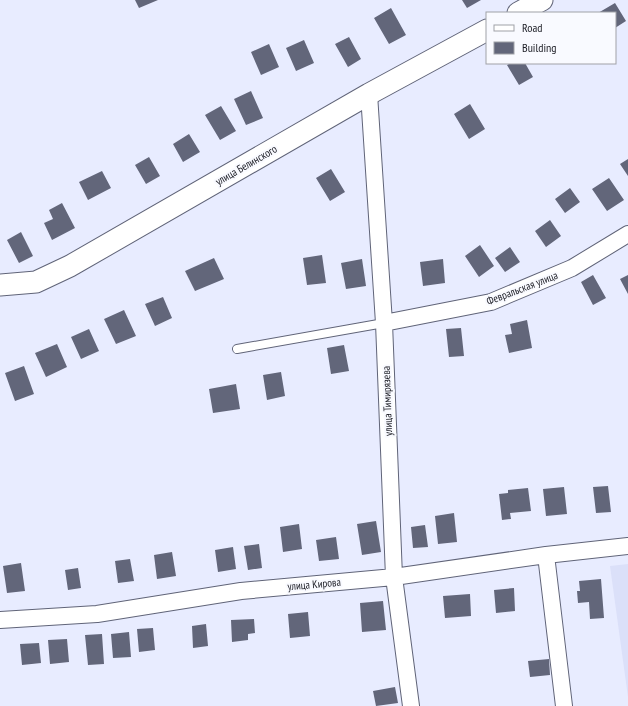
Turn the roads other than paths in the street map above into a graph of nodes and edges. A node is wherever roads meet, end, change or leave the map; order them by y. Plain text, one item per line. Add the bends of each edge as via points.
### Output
1 (542, 0) edge
2 (520, 12) edge
3 (486, 31) edge
4 (369, 94) junction
5 (628, 234) edge
6 (0, 285) edge
7 (384, 323) junction
8 (237, 349) dead end
9 (628, 546) edge
10 (546, 555) junction
11 (394, 577) junction
12 (0, 620) edge
13 (411, 706) edge
14 (564, 706) edge

1 - 2 street
3 - 4 street, улица Белинского
4 - 6 street, улица Белинского via 70,266 36,282
4 - 7 street, улица Тимирязева
5 - 7 street, Февральская улица via 572,268 491,302
7 - 8 lane
7 - 11 street, улица Тимирязева
9 - 10 street, улица Кирова
10 - 11 street, улица Кирова
10 - 14 street
11 - 12 street, улица Кирова via 240,591 98,614
11 - 13 street, улица Тимирязева

